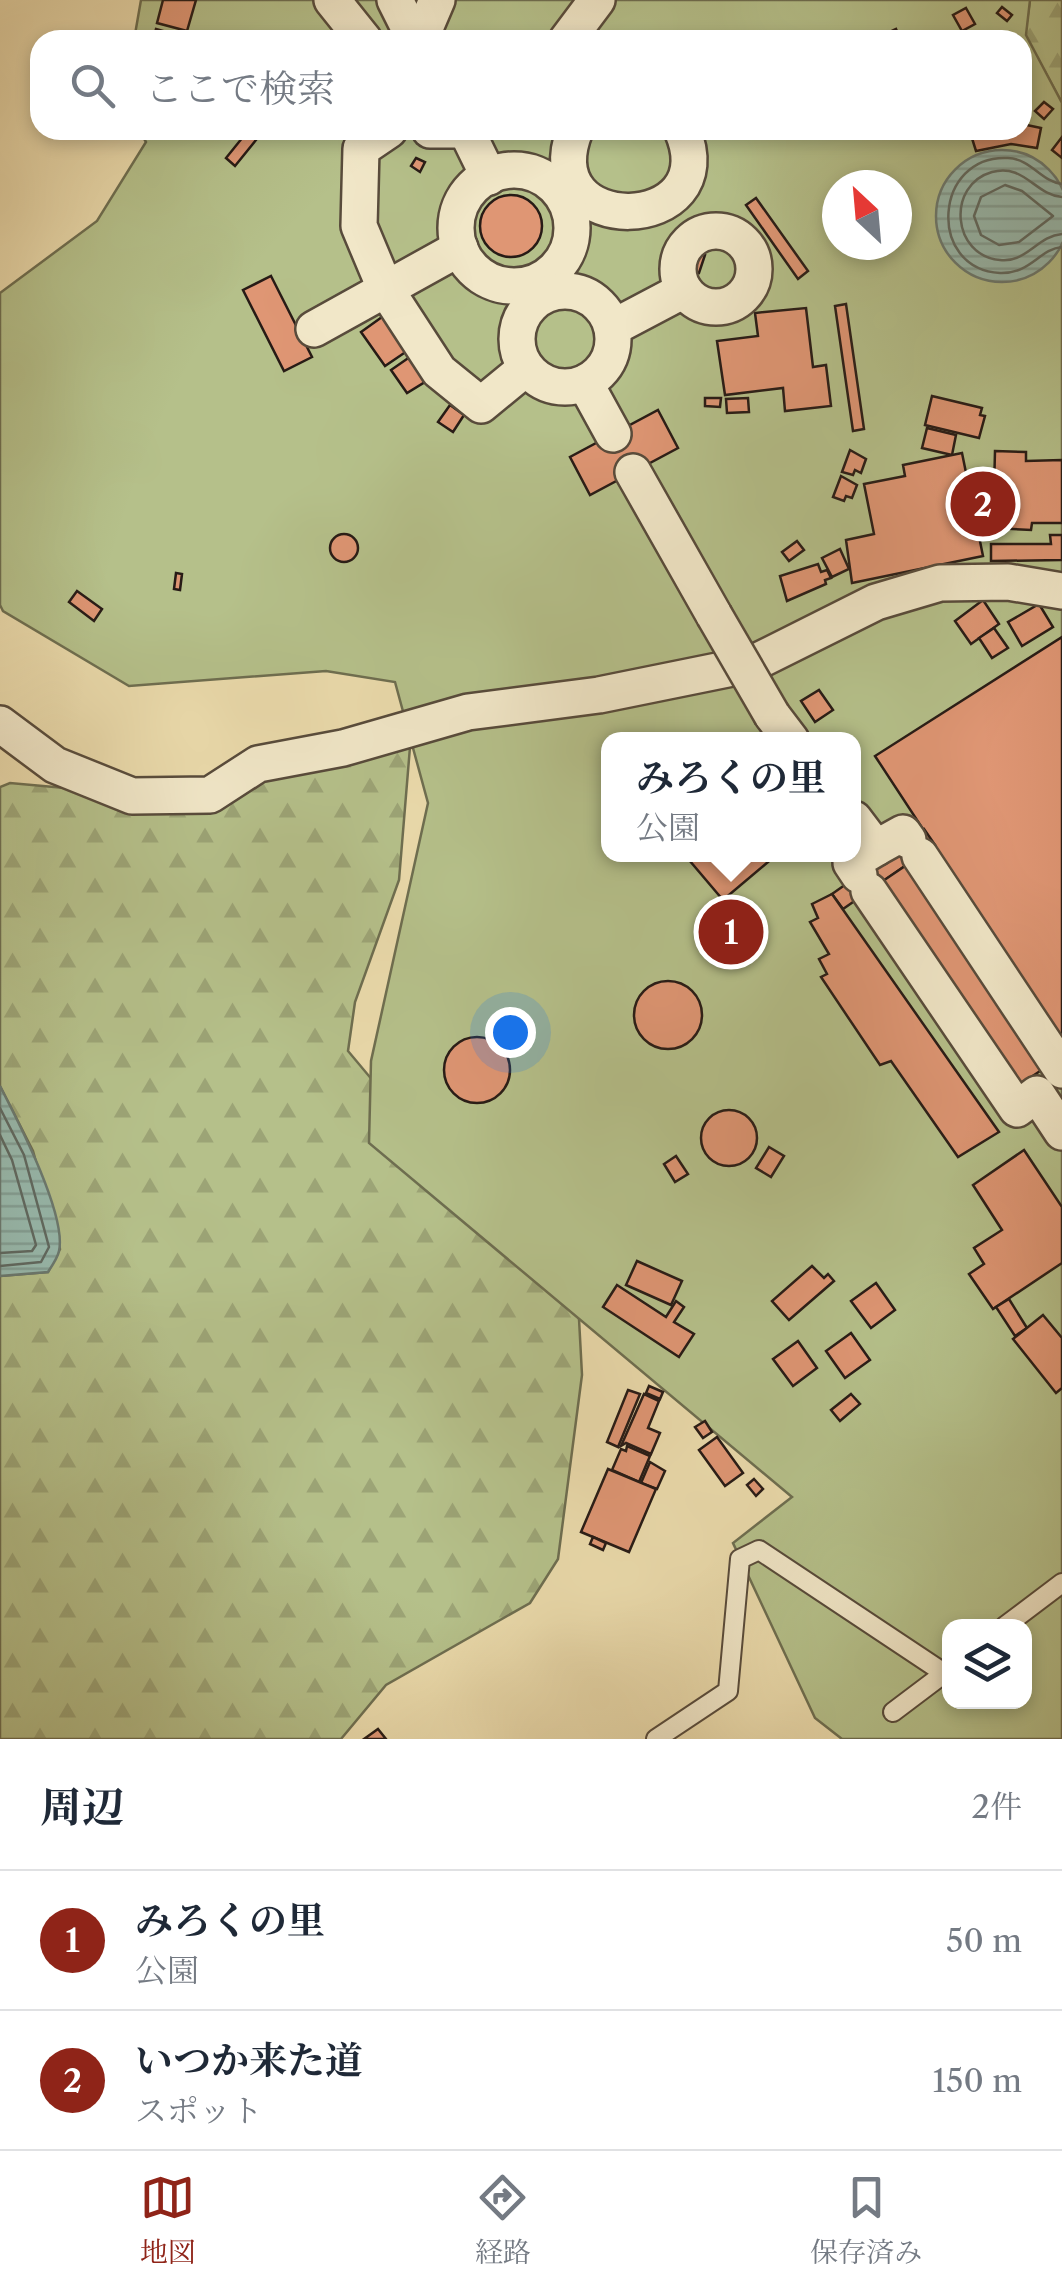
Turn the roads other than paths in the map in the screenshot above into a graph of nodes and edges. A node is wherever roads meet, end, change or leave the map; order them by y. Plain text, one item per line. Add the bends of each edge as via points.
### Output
1 (332, 0) edge
2 (395, 0) edge
3 (438, 0) edge
4 (598, 0) edge
5 (356, 30) edge
6 (412, 30) edge
7 (423, 30) edge
8 (575, 30) edge
9 (374, 140) edge
10 (471, 140) edge
11 (573, 140) edge
12 (684, 140) edge
13 (489, 176) junction
14 (574, 196) junction
15 (661, 204) junction
16 (692, 239) junction
17 (460, 248) junction
18 (385, 288) junction
19 (540, 289) junction
20 (684, 290) junction
21 (314, 328) dead end
22 (612, 328) junction
23 (526, 368) junction
24 (586, 383) junction
25 (613, 434) dead end
26 (633, 472) dead end
27 (1062, 591) edge
28 (0, 724) edge
29 (782, 727) edge
30 (861, 829) edge
31 (886, 862) junction
32 (1054, 1080) edge
33 (1062, 1132) edge
34 (1062, 1583) edge
35 (1015, 1619) edge
36 (942, 1668) edge
37 (942, 1675) edge
38 (893, 1712) dead end
39 (656, 1739) edge

1 - 5 street
2 - 6 street
3 - 7 street
4 - 8 street
9 - 18 street via 360,149 359,226
10 - 13 street
11 - 14 street
12 - 15 street via 684,177
13 - 14 street via 537,174
13 - 17 street via 466,195 458,212
14 - 15 street via 622,214
14 - 19 street via 572,238
15 - 16 street
16 - 20 street via 678,266
16 - 20 street via 711,230 736,235 752,253 754,278 741,299 718,308
17 - 18 street
17 - 19 street via 482,277
18 - 21 street
18 - 23 street via 439,370 481,405
19 - 22 street via 584,295
19 - 23 street via 520,321 518,352
20 - 22 street
22 - 24 street via 608,360
23 - 24 street via 553,386
24 - 25 street
26 - 29 street, bridge
27 - 28 street via 1008,582 940,583 876,602 752,664 600,695 468,712 258,764 210,795 132,796 56,765
30 - 31 street
31 - 32 street
31 - 32 street via 1017,1109
32 - 33 street
34 - 35 lane
36 - 39 lane via 760,1550 740,1558 728,1691
37 - 38 lane

